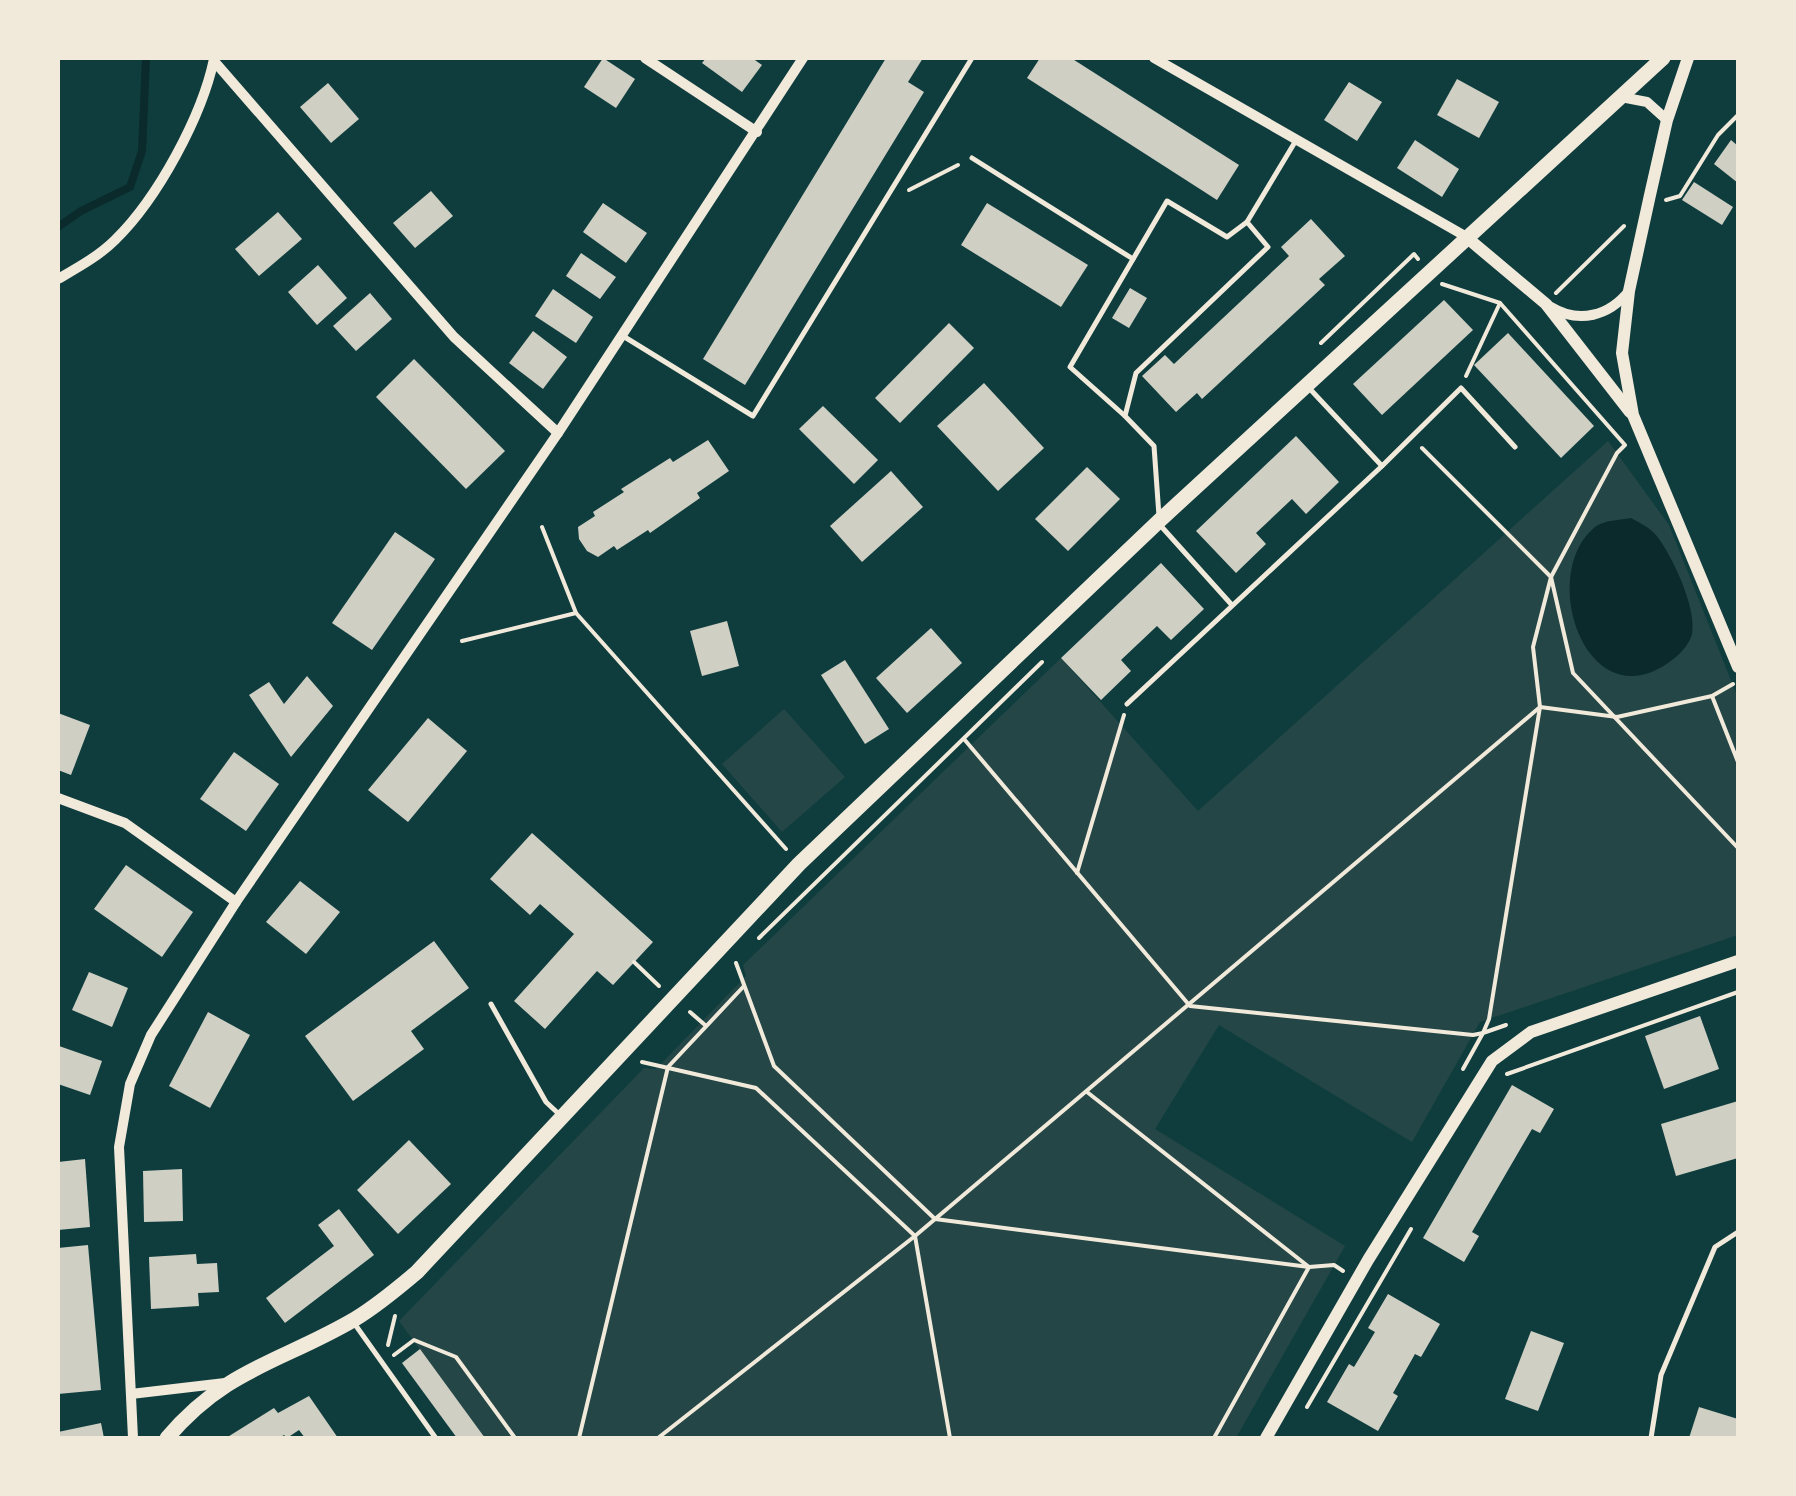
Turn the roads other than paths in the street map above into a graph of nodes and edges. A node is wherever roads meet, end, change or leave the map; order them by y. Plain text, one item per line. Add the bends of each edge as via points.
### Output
1 (646, 58) edge
2 (803, 58) edge
3 (972, 58) edge
4 (1154, 58) edge
5 (1663, 58) edge
6 (1688, 58) edge
7 (214, 59) edge
8 (1620, 96) junction
9 (1668, 120) junction
10 (758, 132) junction
11 (1296, 139) junction
12 (972, 158) road end
13 (1248, 222) junction
14 (1465, 236) junction
15 (1133, 259) junction
16 (58, 279) edge
17 (1629, 290) junction
18 (1546, 304) junction
19 (623, 336) junction
20 (1306, 384) junction
21 (1633, 415) junction
22 (1125, 416) junction
23 (558, 433) junction
24 (1515, 447) dead end
25 (1382, 466) junction
26 (1158, 522) junction
27 (1232, 604) junction
28 (1738, 667) edge
29 (1127, 704) road end
30 (58, 798) edge
31 (236, 902) junction
32 (1738, 961) edge
33 (492, 1004) dead end
34 (563, 1118) junction
35 (1738, 1232) edge
36 (353, 1320) junction
37 (226, 1383) junction
38 (131, 1394) junction
39 (133, 1438) edge
40 (167, 1438) edge
41 (432, 1438) edge
42 (1266, 1438) edge
43 (1651, 1438) edge

1 - 10 street
2 - 10 street
3 - 19 lane via 754,416
4 - 11 street
5 - 8 main road
6 - 9 street
7 - 16 street via 202,104 135,216 116,240
7 - 23 street via 454,336
8 - 9 street via 1647,102
8 - 14 main road
9 - 17 street
10 - 19 street
11 - 13 lane
11 - 14 street
12 - 15 lane
13 - 15 lane via 1227,237 1168,201
13 - 22 lane via 1268,247 1136,372
14 - 18 street
14 - 20 main road
15 - 22 lane via 1070,367
17 - 18 street via 1610,309 1584,317
17 - 21 street via 1622,353
18 - 21 street
19 - 23 street
20 - 25 lane
20 - 26 main road
21 - 28 street
22 - 26 lane via 1154,446
23 - 31 street
24 - 25 lane via 1461,388
25 - 27 lane
26 - 27 lane
26 - 34 main road via 799,864
27 - 29 lane
30 - 31 street via 125,823
31 - 38 street via 151,1034 130,1084 119,1147
32 - 42 street via 1531,1032 1492,1061
33 - 34 lane via 546,1102
34 - 36 main road via 417,1272
35 - 43 lane via 1716,1248 1661,1376
36 - 37 main road
36 - 41 lane
37 - 38 street
37 - 40 main road
38 - 39 street

